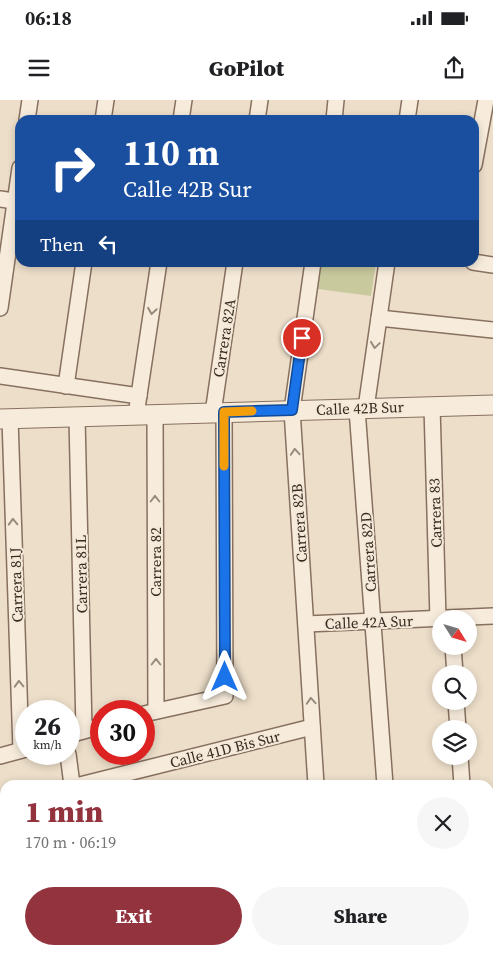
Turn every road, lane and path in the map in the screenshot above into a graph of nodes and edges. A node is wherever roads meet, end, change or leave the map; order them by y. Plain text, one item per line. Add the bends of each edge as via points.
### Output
1 (30, 100) edge
2 (106, 100) edge
3 (184, 100) edge
4 (260, 100) edge
5 (336, 100) edge
6 (410, 100) edge
7 (486, 100) edge
8 (28, 115) edge
9 (104, 115) edge
10 (182, 115) edge
11 (258, 115) edge
12 (334, 115) edge
13 (408, 115) edge
14 (479, 138) edge
15 (0, 199) edge
16 (15, 201) edge
17 (15, 219) edge
18 (479, 263) edge
19 (493, 265) edge
20 (83, 267) edge
21 (158, 267) edge
22 (234, 267) edge
23 (312, 267) edge
24 (386, 267) edge
25 (0, 308) edge
26 (379, 318) junction
27 (493, 330) edge
28 (0, 376) edge
29 (66, 386) junction
30 (139, 396) junction
31 (493, 405) edge
32 (432, 406) junction
33 (362, 408) junction
34 (292, 410) junction
35 (218, 412) junction
36 (146, 414) junction
37 (77, 417) junction
38 (5, 419) edge
39 (446, 610) edge
40 (493, 616) edge
41 (478, 617) edge
42 (432, 620) edge
43 (373, 622) junction
44 (306, 624) junction
45 (21, 700) edge
46 (150, 700) edge
47 (155, 711) edge
48 (312, 727) junction
49 (90, 729) edge
50 (84, 730) junction
51 (80, 731) edge
52 (15, 752) edge
53 (0, 756) edge
54 (69, 765) edge
55 (461, 765) edge
56 (71, 780) edge
57 (100, 780) edge
58 (316, 780) edge
59 (385, 780) edge
60 (462, 780) edge

1 - 8 street
2 - 9 street
3 - 10 street
4 - 11 street
5 - 12 street
6 - 13 street
7 - 14 street
15 - 16 street
17 - 25 street
18 - 19 street
20 - 29 street
21 -> 30 street, Carrera 82
22 - 35 street, Carrera 82A
23 - 34 street, Carrera 82B
24 - 26 street, Carrera 82D
26 - 27 street
26 -> 33 street, Carrera 82D
28 - 29 street
29 - 30 street
30 - 36 street, Carrera 82
31 - 32 street, Calle 42B Sur
32 - 33 street, Calle 42B Sur
32 - 39 street, Carrera 83
33 - 34 street, Calle 42B Sur
33 - 43 street, Carrera 82D
34 - 35 street, Calle 42B Sur
44 -> 34 street, Carrera 82B
35 - 36 street, Calle 42B Sur
35 - 47 street, Carrera 82A via 226,696
36 - 37 street
46 -> 36 street, Carrera 82
37 - 38 street
37 - 50 street, Carrera 81L
45 -> 38 street, Carrera 81J
40 - 41 street, Calle 42A Sur
42 - 43 street, Calle 42A Sur
43 - 44 street, Calle 42A Sur
43 - 59 street, Carrera 82D
48 -> 44 street, Carrera 82B
48 - 57 street, Calle 41D Bis Sur
48 - 58 street, Carrera 82B
49 - 50 street
50 - 51 street
52 - 53 street
54 - 56 street
55 - 60 street

